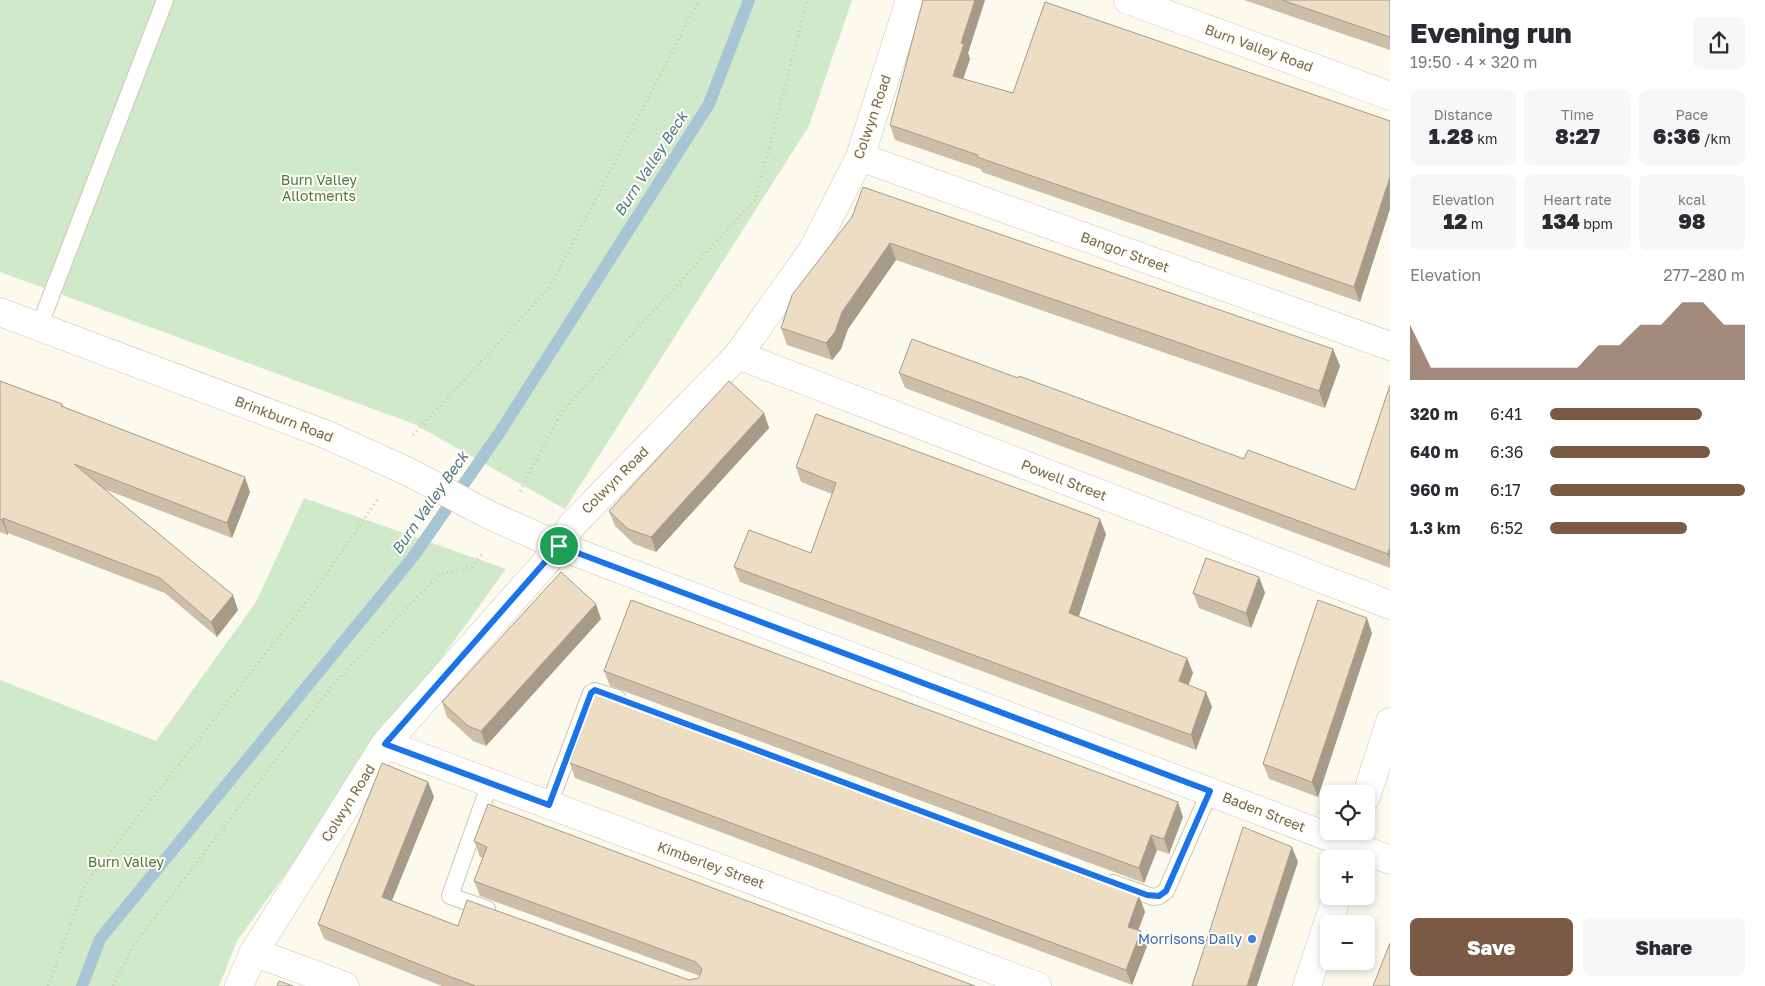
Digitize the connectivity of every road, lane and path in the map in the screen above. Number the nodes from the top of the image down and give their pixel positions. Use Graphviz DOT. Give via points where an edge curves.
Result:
graph roads {
  1 [pos="164,0"];
  2 [pos="910,0"];
  3 [pos="1128,0"];
  4 [pos="1390,96"];
  5 [pos="860,157"];
  6 [pos="0,312"];
  7 [pos="39,327"];
  8 [pos="1390,346"];
  9 [pos="738,355"];
  10 [pos="559,546"];
  11 [pos="1390,605"];
  12 [pos="629,703"];
  13 [pos="1390,722"];
  14 [pos="385,744"];
  15 [pos="490,783"];
  16 [pos="1370,785"];
  17 [pos="1210,791"];
  18 [pos="549,805"];
  19 [pos="1352,845"];
  20 [pos="1390,860"];
  21 [pos="1101,879"];
  22 [pos="1334,905"];
  23 [pos="505,916"];
  24 [pos="254,952"];
  25 [pos="239,986"];
  26 [pos="345,986"];
  27 [pos="1036,986"];
  28 [pos="1306,986"];
  1 -- 7 [label="lane"];
  2 -- 5 [label="street, Colwyn Road"];
  3 -- 4 [label="street, Burn Valley Road"];
  5 -- 8 [label="street, Bangor Street"];
  5 -- 9 [label="street, Colwyn Road" via="812,251"];
  6 -- 7 [label="street, Brinkburn Road"];
  7 -- 10 [label="street, Brinkburn Road" via="325,434"];
  9 -- 10 [label="street, Colwyn Road" via="572,524"];
  9 -- 11 [label="street, Powell Street"];
  10 -- 14 [label="street, Colwyn Road"];
  10 -- 17 [label="street, Baden Street"];
  12 -- 18 [label="lane" via="595,690 591,693"];
  13 -- 16 [label="street"];
  14 -- 15 [label="street, Kimberley Street"];
  14 -- 24 [label="street, Colwyn Road"];
  15 -- 18 [label="street, Kimberley Street"];
  15 -- 23 [label="lane" via="450,896"];
  17 -- 19 [label="street, Baden Street"];
  17 -- 21 [label="lane" via="1166,891 1153,897"];
  18 -- 27 [label="street, Kimberley Street"];
  19 -- 20 [label="street, Baden Street"];
  22 -- 28 [label="street"];
  24 -- 25 [label="street, Colwyn Road"];
  24 -- 26 [label="street"];
}
